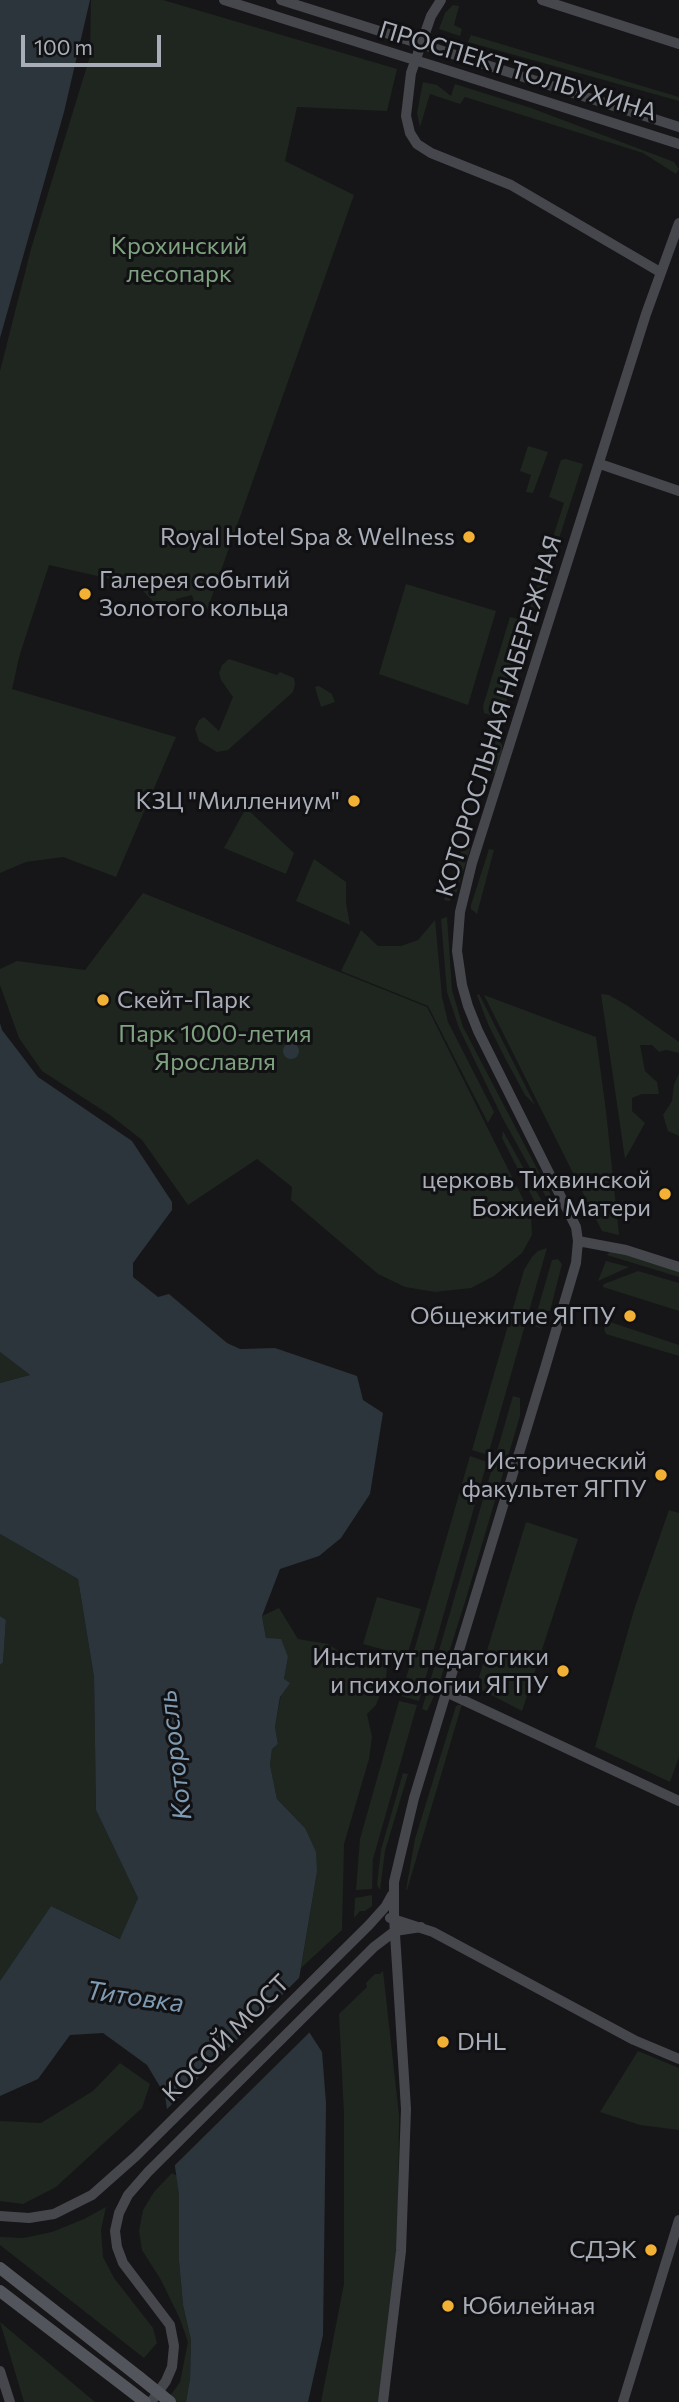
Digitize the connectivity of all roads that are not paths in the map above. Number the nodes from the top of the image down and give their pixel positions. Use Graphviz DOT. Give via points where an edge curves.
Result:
graph roads {
  1 [pos="223,0"];
  2 [pos="281,0"];
  3 [pos="442,0"];
  4 [pos="542,0"];
  5 [pos="679,44"];
  6 [pos="640,114"];
  7 [pos="679,119"];
  8 [pos="679,127"];
  9 [pos="679,145"];
  10 [pos="679,223"];
  11 [pos="660,272"];
  12 [pos="600,464"];
  13 [pos="679,491"];
  14 [pos="578,1241"];
  15 [pos="679,1267"];
  16 [pos="447,1693"];
  17 [pos="679,1801"];
  18 [pos="393,1894"];
  19 [pos="394,1918"];
  20 [pos="373,1921"];
  21 [pos="421,1927"];
  22 [pos="395,1931"];
  23 [pos="679,2059"];
  24 [pos="0,2216"];
  25 [pos="679,2220"];
  26 [pos="0,2268"];
  27 [pos="0,2291"];
  28 [pos="0,2371"];
  29 [pos="10,2402"];
  30 [pos="148,2402"];
  31 [pos="170,2402"];
  32 [pos="383,2402"];
  33 [pos="623,2402"];
  1 -- 9 [label="main road, ПРОСПЕКТ ТОЛБУХИНА, bridge"];
  2 -- 6 [label="main road, ПРОСПЕКТ ТОЛБУХИНА, bridge"];
  3 -- 11 [label="main road" via="430,16 411,73 406,116 417,144 511,185"];
  4 -- 5 [label="main road"];
  6 -- 7 [label="main road"];
  6 -- 8 [label="main road, ПРОСПЕКТ ТОЛБУХИНА"];
  10 -- 11 [label="main road, КОТОРОСЛЬНАЯ НАБЕРЕЖНАЯ"];
  11 -- 12 [label="main road, КОТОРОСЛЬНАЯ НАБЕРЕЖНАЯ"];
  12 -- 13 [label="main road"];
  12 -- 14 [label="main road, КОТОРОСЛЬНАЯ НАБЕРЕЖНАЯ" via="467,881 458,936 462,985 478,1031 576,1227"];
  14 -- 15 [label="main road"];
  14 -- 16 [label="main road, КОТОРОСЛЬНАЯ НАБЕРЕЖНАЯ" via="576,1263"];
  16 -- 17 [label="main road"];
  16 -- 18 [label="main road, КОТОРОСЛЬНАЯ НАБЕРЕЖНАЯ" via="414,1798"];
  18 -- 19 [label="main road, КОТОРОСЛЬНАЯ НАБЕРЕЖНАЯ"];
  18 -- 20 [label="main road, КОСОЙ МОСТ"];
  19 -- 20 [label="main road"];
  19 -- 21 [label="main road"];
  19 -- 22 [label="main road, КОТОРОСЛЬНАЯ НАБЕРЕЖНАЯ"];
  20 -- 24 [label="main road, КОСОЙ МОСТ" via="92,2195 54,2214"];
  21 -- 22 [label="main road"];
  21 -- 23 [label="main road" via="634,2040"];
  22 -- 30 [label="main road, КОСОЙ МОСТ" via="128,2195 115,2231 117,2247 123,2263 170,2325 174,2346 166,2381"];
  22 -- 32 [label="main road, КОТОРОСЛЬНАЯ НАБЕРЕЖНАЯ" via="406,2109 401,2251"];
  25 -- 33 [label="main road"];
  26 -- 31 [label="main road, bridge"];
  27 -- 30 [label="main road"];
  28 -- 29 [label="main road"];
}
